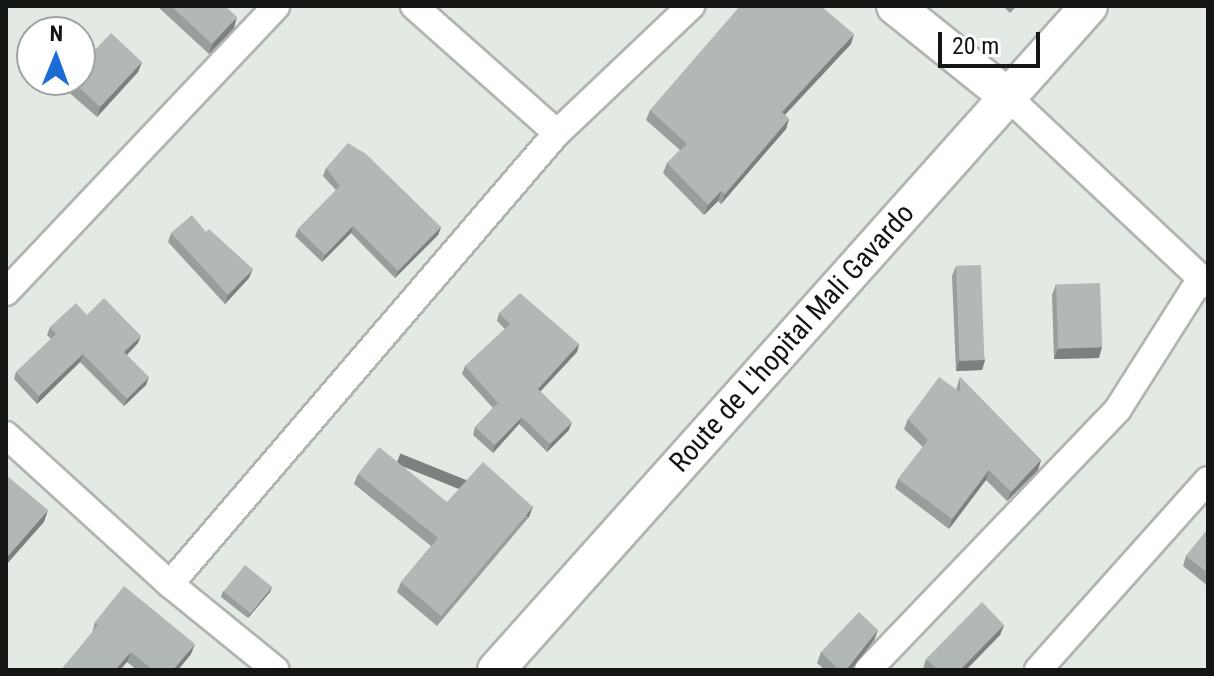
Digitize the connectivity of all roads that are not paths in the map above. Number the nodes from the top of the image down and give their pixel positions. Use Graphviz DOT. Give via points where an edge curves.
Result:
graph roads {
  1 [pos="276,6"];
  2 [pos="414,6"];
  3 [pos="691,6"];
  4 [pos="895,6"];
  5 [pos="1089,6"];
  6 [pos="1008,97"];
  7 [pos="557,133"];
  8 [pos="1205,281"];
  9 [pos="6,292"];
  10 [pos="6,435"];
  11 [pos="1208,480"];
  12 [pos="170,584"];
  13 [pos="276,670"];
  14 [pos="496,670"];
  15 [pos="868,670"];
  16 [pos="1038,670"];
  1 -- 9 [label="street"];
  2 -- 7 [label="street"];
  3 -- 7 [label="street"];
  4 -- 6 [label="main road"];
  5 -- 6 [label="main road, Route de L'hopital Mali Gavardo"];
  6 -- 8 [label="street"];
  6 -- 14 [label="main road, Route de L'hopital Mali Gavardo"];
  7 -- 12 [label="street"];
  8 -- 15 [label="street" via="1118,409"];
  10 -- 12 [label="street"];
  11 -- 16 [label="street"];
  12 -- 13 [label="street"];
}
